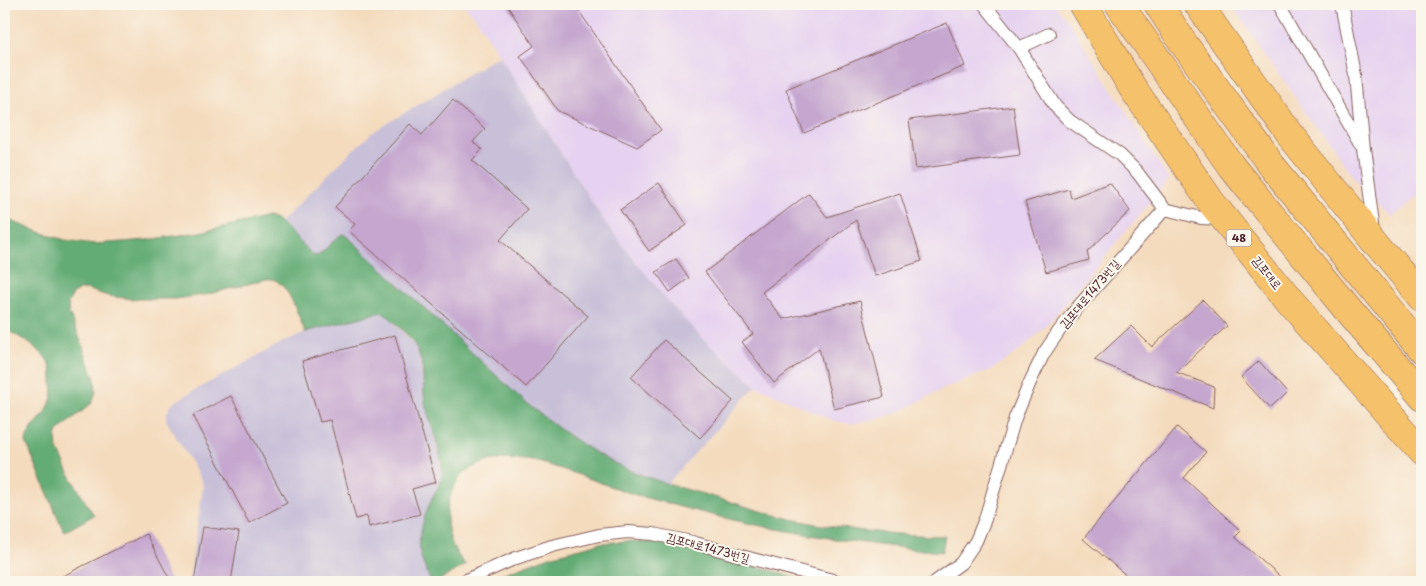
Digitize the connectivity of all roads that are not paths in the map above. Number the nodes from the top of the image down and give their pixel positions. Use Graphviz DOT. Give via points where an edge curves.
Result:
graph roads {
  1 [pos="984,4"];
  2 [pos="1083,4"];
  3 [pos="1119,4"];
  4 [pos="1158,4"];
  5 [pos="1198,4"];
  6 [pos="1280,4"];
  7 [pos="1342,4"];
  8 [pos="1049,34"];
  9 [pos="1019,48"];
  10 [pos="1363,149"];
  11 [pos="1165,209"];
  12 [pos="1225,220"];
  13 [pos="1376,241"];
  14 [pos="1422,297"];
  15 [pos="1422,350"];
  16 [pos="1422,397"];
  17 [pos="1422,452"];
  18 [pos="462,582"];
  19 [pos="840,582"];
  20 [pos="936,582"];
  1 -- 9 [label="lane"];
  2 -- 12 [label="main road, 김포대로 / 48" via="1132,87"];
  3 -- 16 [label="main road" via="1231,166"];
  4 -- 15 [label="main road" via="1272,166"];
  5 -- 13 [label="main road" via="1290,135"];
  6 -- 10 [label="lane"];
  7 -- 10 [label="lane" via="1356,75"];
  8 -- 9 [label="lane"];
  9 -- 11 [label="lane" via="1055,106 1070,121 1120,156 1137,172"];
  10 -- 13 [label="lane"];
  11 -- 12 [label="lane"];
  11 -- 20 [label="lane, 김포대로1473번길" via="1077,308 1044,353 1015,418 976,541 961,563"];
  12 -- 17 [label="main road, 김포대로 / 48" via="1289,300"];
  13 -- 14 [label="main road"];
  18 -- 19 [label="lane, 김포대로1473번길" via="552,546 628,532 692,542"];
}
